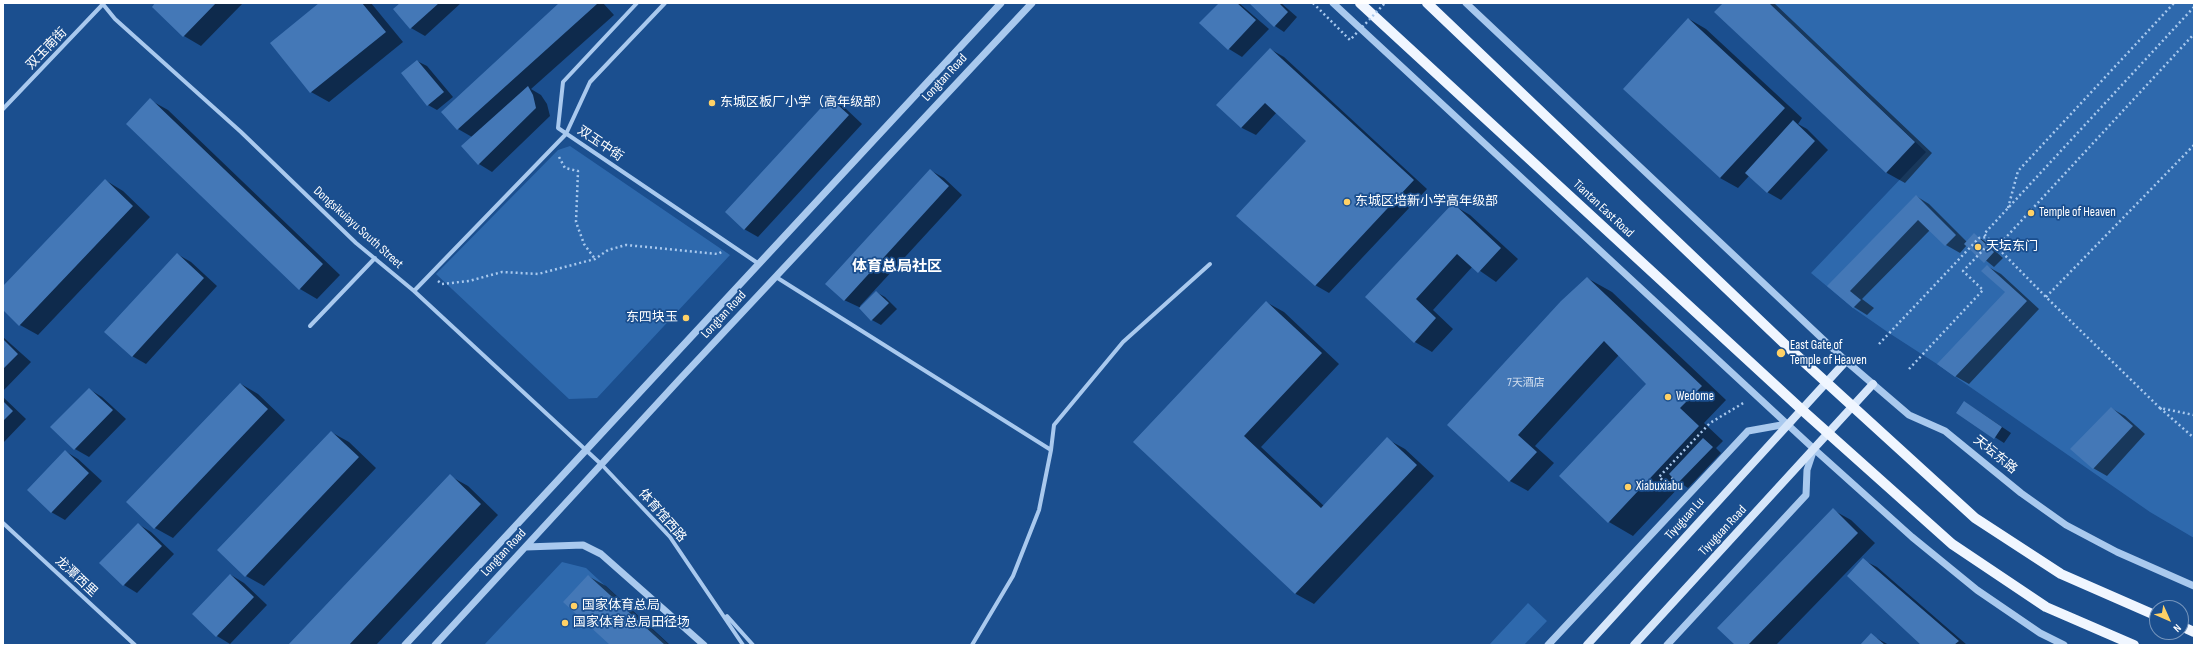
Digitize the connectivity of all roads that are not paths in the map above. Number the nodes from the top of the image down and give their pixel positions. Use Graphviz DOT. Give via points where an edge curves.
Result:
graph roads {
  1 [pos="637,3"];
  2 [pos="665,3"];
  3 [pos="1002,3"];
  4 [pos="1032,3"];
  5 [pos="1333,3"];
  6 [pos="1360,3"];
  7 [pos="1427,3"];
  8 [pos="1466,3"];
  9 [pos="103,4"];
  10 [pos="3,109"];
  11 [pos="566,134"];
  12 [pos="375,258"];
  13 [pos="759,264"];
  14 [pos="1210,264"];
  15 [pos="776,277"];
  16 [pos="414,291"];
  17 [pos="310,326"];
  18 [pos="1846,361"];
  19 [pos="1826,383"];
  20 [pos="1873,384"];
  21 [pos="1853,408"];
  22 [pos="1801,409"];
  23 [pos="1787,424"];
  24 [pos="1829,434"];
  25 [pos="586,450"];
  26 [pos="1051,450"];
  27 [pos="1814,450"];
  28 [pos="602,465"];
  29 [pos="3,524"];
  30 [pos="526,546"];
  31 [pos="2194,586"];
  32 [pos="716,604"];
  33 [pos="2149,612"];
  34 [pos="135,645"];
  35 [pos="405,645"];
  36 [pos="435,645"];
  37 [pos="704,645"];
  38 [pos="744,645"];
  39 [pos="753,645"];
  40 [pos="972,645"];
  41 [pos="1548,645"];
  42 [pos="1587,645"];
  43 [pos="1634,645"];
  44 [pos="1667,645"];
  45 [pos="2064,645"];
  46 [pos="2134,645"];
  1 -- 11 [label="street, 双玉中街" via="563,82 558,128"];
  2 -- 11 [label="street" via="590,82"];
  3 -- 13 [label="street, Longtan Road"];
  4 -- 15 [label="street, Longtan Road"];
  5 -- 23 [label="street"];
  6 -- 22 [label="main road, Tiantan East Road"];
  7 -- 19 [label="main road"];
  8 -- 18 [label="street, 天坛东路"];
  9 -- 10 [label="street, 双玉南街"];
  9 -- 12 [label="street, Dongsikuiayu South Street" via="115,19 241,132"];
  11 -- 13 [label="street, 双玉中街"];
  11 -- 16 [label="street"];
  12 -- 16 [label="street, Dongsikuiayu South Street"];
  12 -- 17 [label="street"];
  13 -- 25 [label="street, Longtan Road"];
  14 -- 26 [label="street" via="1123,342 1054,425"];
  15 -- 26 [label="street"];
  15 -- 28 [label="street, Longtan Road"];
  16 -- 25 [label="street, Dongsikuiayu South Street"];
  18 -- 19 [label="main road"];
  18 -- 20 [label="street, 天坛东路"];
  19 -- 21 [label="main road"];
  19 -- 22 [label="main road"];
  20 -- 21 [label="main road, Tiyuguan Road"];
  20 -- 31 [label="street, 天坛东路" via="1909,416 1945,431 2021,493 2066,525 2117,552"];
  21 -- 24 [label="main road, Tiyuguan Road"];
  21 -- 33 [label="main road" via="1975,518 2061,574"];
  22 -- 23 [label="main road, Tiyuguan Lu"];
  22 -- 24 [label="main road, Tiantan East Road"];
  23 -- 27 [label="street"];
  23 -- 41 [label="street" via="1748,431"];
  23 -- 42 [label="main road, Tiyuguan Lu"];
  24 -- 27 [label="main road, Tiyuguan Road"];
  24 -- 46 [label="main road" via="1952,544 2046,606"];
  25 -- 28 [label="street, Dongsikuiayu South Street"];
  25 -- 35 [label="street, Longtan Road"];
  26 -- 40 [label="street" via="1039,510 1013,576"];
  27 -- 43 [label="main road, Tiyuguan Road"];
  27 -- 44 [label="street" via="1807,470 1806,495"];
  27 -- 45 [label="street" via="1912,537 1977,590 2040,633"];
  28 -- 30 [label="street, Longtan Road"];
  28 -- 32 [label="street, 体育馆西路" via="670,537"];
  29 -- 34 [label="street, 龙潭西里"];
  30 -- 36 [label="street, Longtan Road"];
  30 -- 37 [label="street" via="583,545 601,554"];
  32 -- 38 [label="street"];
  32 -- 39 [label="street"];
}
